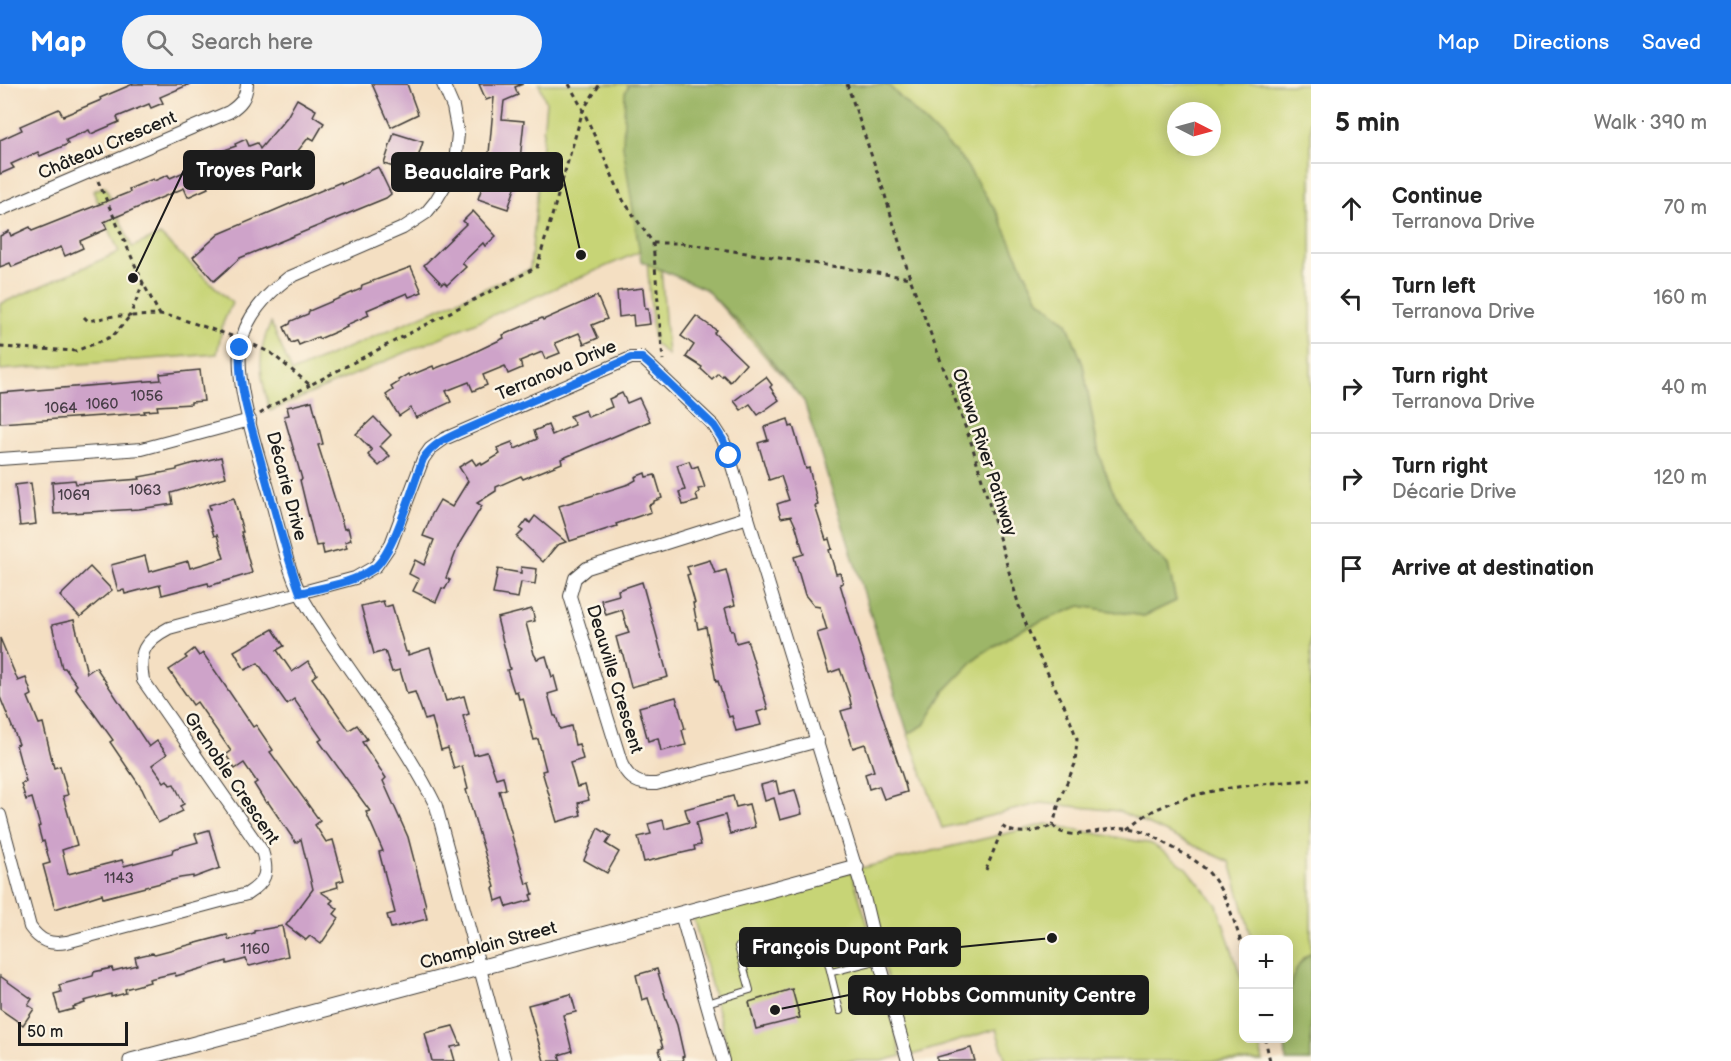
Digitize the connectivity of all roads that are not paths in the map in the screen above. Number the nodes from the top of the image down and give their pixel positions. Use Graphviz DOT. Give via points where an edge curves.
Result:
graph roads {
  1 [pos="247,84"];
  2 [pos="443,84"];
  3 [pos="0,210"];
  4 [pos="250,420"];
  5 [pos="0,459"];
  6 [pos="748,517"];
  7 [pos="300,593"];
  8 [pos="818,741"];
  9 [pos="0,815"];
  10 [pos="856,867"];
  11 [pos="681,914"];
  12 [pos="821,933"];
  13 [pos="738,947"];
  14 [pos="879,960"];
  15 [pos="480,967"];
  16 [pos="832,972"];
  17 [pos="707,1003"];
  18 [pos="840,1011"];
  19 [pos="131,1061"];
  20 [pos="505,1061"];
  21 [pos="723,1061"];
  22 [pos="908,1061"];
  1 -- 3 [label="street, Château Crescent" via="240,105 229,112"];
  2 -- 4 [label="street, Décarie Drive" via="458,134 450,177 426,213 403,228 288,278 259,304 242,339 240,369"];
  4 -- 5 [label="street" via="142,448"];
  4 -- 7 [label="street, Décarie Drive"];
  6 -- 7 [label="street, Terranova Drive" via="723,440 714,426 642,358 631,358 430,448 391,544 376,566 355,578"];
  6 -- 8 [label="street, Terranova Drive"];
  6 -- 8 [label="street, Deauville Crescent" via="587,568 575,578 570,596 622,765 634,781 656,784"];
  7 -- 9 [label="street, Grenoble Crescent" via="169,628 144,647 140,664 143,680 262,851 265,874 259,887 247,894 67,942 45,942 30,927"];
  7 -- 15 [label="street, Décarie Drive" via="405,748 436,806"];
  8 -- 10 [label="street, Terranova Drive"];
  10 -- 11 [label="street, Champlain Street"];
  10 -- 14 [label="street, Terranova Drive"];
  11 -- 15 [label="street, Champlain Street"];
  11 -- 17 [label="street"];
  12 -- 16 [label="lane"];
  13 -- 17 [label="lane" via="750,990"];
  14 -- 16 [label="lane"];
  14 -- 22 [label="street, Terranova Drive"];
  15 -- 19 [label="street, Champlain Street"];
  15 -- 20 [label="street, Décarie Drive"];
  16 -- 18 [label="lane"];
  17 -- 21 [label="street"];
}
